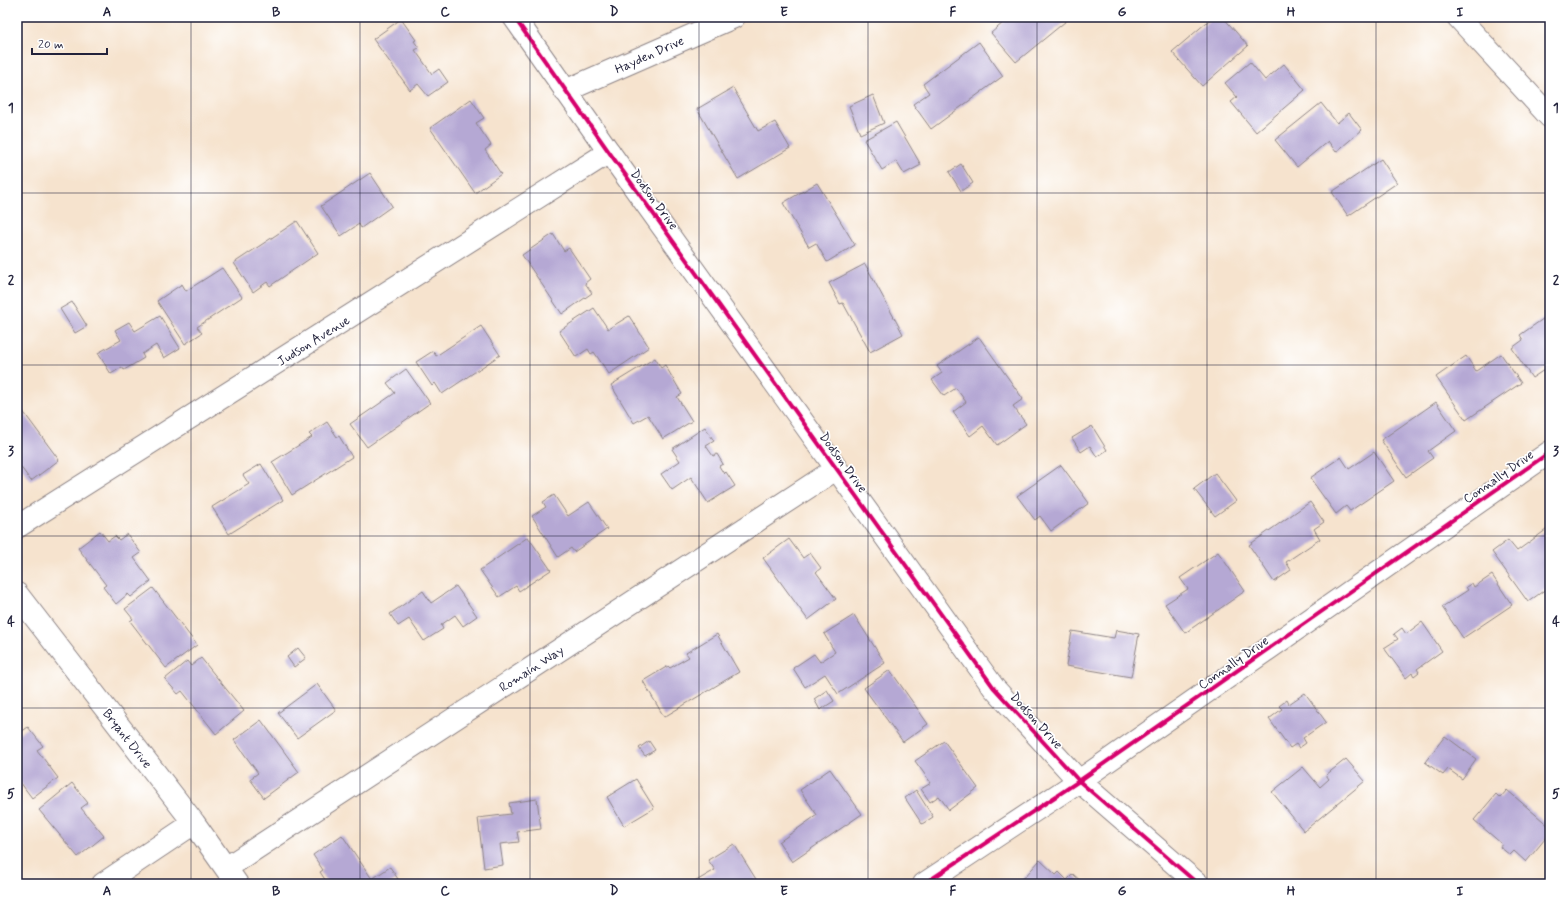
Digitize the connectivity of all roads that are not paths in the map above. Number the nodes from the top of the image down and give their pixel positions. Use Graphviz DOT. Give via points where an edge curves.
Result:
graph roads {
  1 [pos="514,17"];
  2 [pos="734,17"];
  3 [pos="1458,17"];
  4 [pos="565,91"];
  5 [pos="1550,117"];
  6 [pos="609,152"];
  7 [pos="1550,452"];
  8 [pos="836,469"];
  9 [pos="17,527"];
  10 [pos="17,594"];
  11 [pos="1079,781"];
  12 [pos="194,823"];
  13 [pos="232,876"];
  14 [pos="103,884"];
  15 [pos="924,884"];
  16 [pos="1198,884"];
  1 -- 4 [label="street, Dodson Drive"];
  2 -- 4 [label="street, Hayden Drive"];
  3 -- 5 [label="street"];
  4 -- 6 [label="street, Dodson Drive"];
  6 -- 8 [label="street, Dodson Drive"];
  6 -- 9 [label="street, Judson Avenue"];
  7 -- 11 [label="street, Connally Drive"];
  8 -- 11 [label="street, Dodson Drive" via="994,688"];
  8 -- 13 [label="street, Romain Way"];
  10 -- 12 [label="street, Bryant Drive"];
  11 -- 15 [label="street, Connally Drive"];
  11 -- 16 [label="street, Dodson Drive"];
  12 -- 13 [label="street, Bryant Drive"];
  12 -- 14 [label="street"];
}
